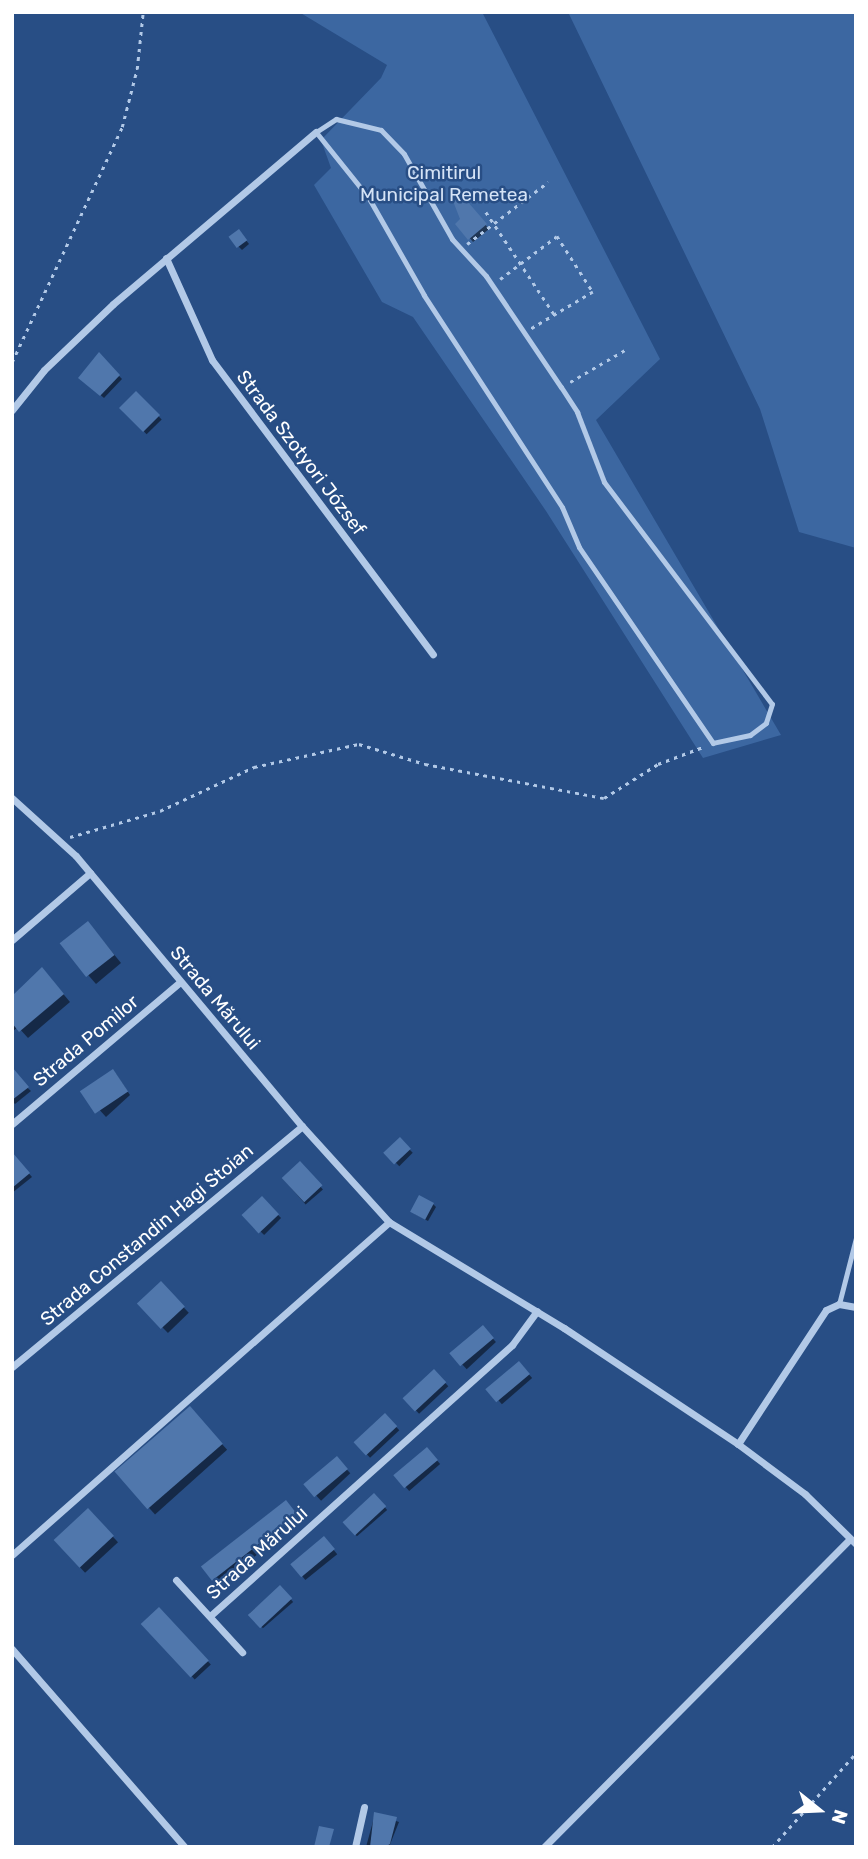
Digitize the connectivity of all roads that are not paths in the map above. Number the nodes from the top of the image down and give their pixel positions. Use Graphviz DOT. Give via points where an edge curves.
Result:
graph roads {
  1 [pos="316,132"];
  2 [pos="166,258"];
  3 [pos="12,410"];
  4 [pos="433,654"];
  5 [pos="12,798"];
  6 [pos="90,873"];
  7 [pos="12,940"];
  8 [pos="180,982"];
  9 [pos="12,1124"];
  10 [pos="302,1126"];
  11 [pos="856,1132"];
  12 [pos="856,1137"];
  13 [pos="389,1222"];
  14 [pos="856,1238"];
  15 [pos="839,1304"];
  16 [pos="856,1307"];
  17 [pos="537,1311"];
  18 [pos="12,1367"];
  19 [pos="738,1444"];
  20 [pos="853,1542"];
  21 [pos="12,1555"];
  22 [pos="176,1580"];
  23 [pos="210,1616"];
  24 [pos="12,1649"];
  25 [pos="242,1652"];
  26 [pos="365,1807"];
  27 [pos="185,1847"];
  28 [pos="355,1847"];
  29 [pos="544,1847"];
  1 -- 1 [label="lane" via="336,120 381,130 404,154 425,196 577,412 611,492 772,704 766,723 750,735 713,743 579,547 562,507 424,295 369,197"];
  1 -- 2 [label="street"];
  2 -- 3 [label="street" via="44,370"];
  2 -- 4 [label="street, Strada Szotyori József" via="212,360"];
  5 -- 6 [label="street, Strada Mărului"];
  6 -- 7 [label="street"];
  6 -- 8 [label="street, Strada Mărului"];
  8 -- 9 [label="street, Strada Pomilor"];
  8 -- 10 [label="street, Strada Mărului"];
  10 -- 13 [label="street, Strada Mărului"];
  10 -- 18 [label="street, Strada Constandin Hagi Stoian"];
  11 -- 12 [label="lane"];
  13 -- 17 [label="street, Strada Mărului"];
  13 -- 21 [label="street"];
  14 -- 15 [label="lane"];
  15 -- 16 [label="street"];
  15 -- 19 [label="street" via="826,1310 811,1328"];
  17 -- 19 [label="street, Strada Mărului"];
  17 -- 23 [label="street, Strada Mărului" via="512,1345"];
  19 -- 20 [label="street, Strada Mărului" via="805,1494"];
  20 -- 29 [label="street, Strada Mărului"];
  22 -- 23 [label="street, Strada Mărului"];
  23 -- 25 [label="street, Strada Mărului"];
  24 -- 27 [label="street"];
  26 -- 28 [label="street"];
}
